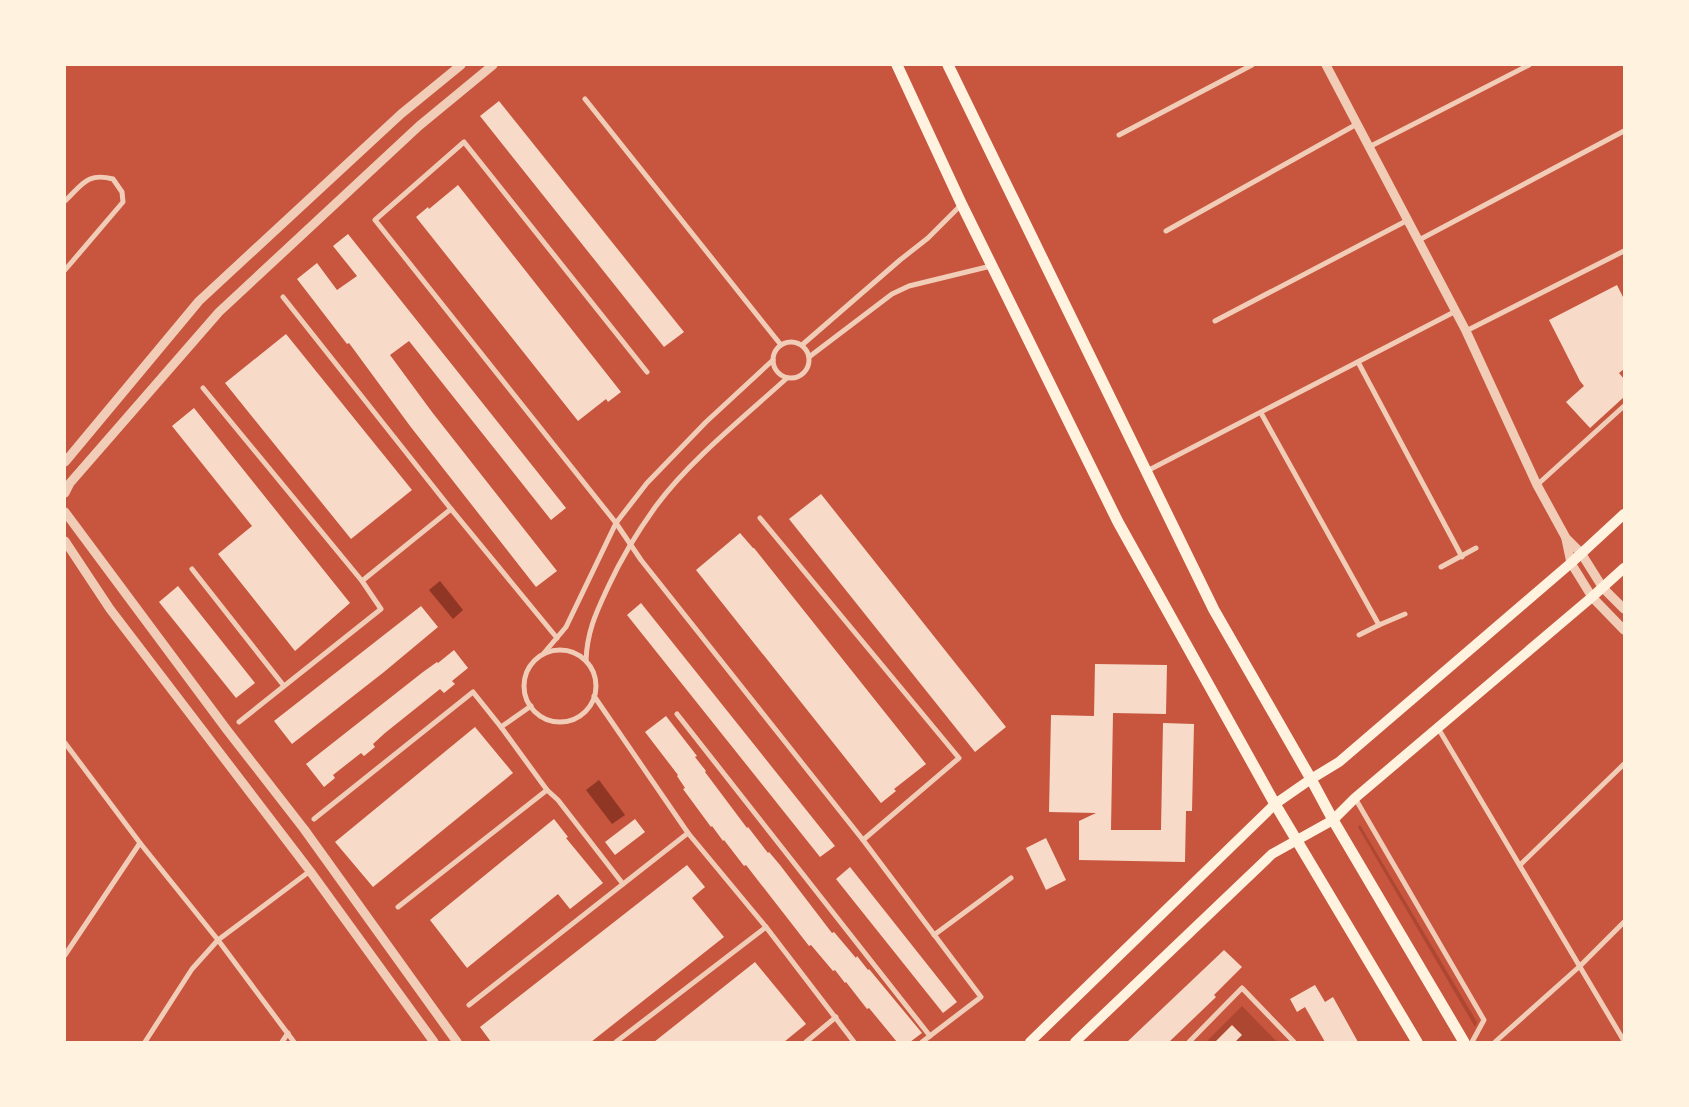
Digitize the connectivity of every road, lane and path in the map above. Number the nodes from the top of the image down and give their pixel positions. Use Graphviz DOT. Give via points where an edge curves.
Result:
graph roads {
  1 [pos="461,65"];
  2 [pos="493,65"];
  3 [pos="897,65"];
  4 [pos="948,65"];
  5 [pos="1252,65"];
  6 [pos="1326,65"];
  7 [pos="1529,65"];
  8 [pos="585,99"];
  9 [pos="1357,124"];
  10 [pos="1624,131"];
  11 [pos="1119,135"];
  12 [pos="1369,147"];
  13 [pos="65,202"];
  14 [pos="962,205"];
  15 [pos="1408,219"];
  16 [pos="1166,231"];
  17 [pos="1419,240"];
  18 [pos="1624,251"];
  19 [pos="992,266"];
  20 [pos="65,270"];
  21 [pos="284,297"];
  22 [pos="1456,311"];
  23 [pos="1215,321"];
  24 [pos="1466,331"];
  25 [pos="781,344"];
  26 [pos="802,345"];
  27 [pos="809,357"];
  28 [pos="773,360"];
  29 [pos="1358,362"];
  30 [pos="647,372"];
  31 [pos="787,378"];
  32 [pos="203,388"];
  33 [pos="1624,406"];
  34 [pos="1262,413"];
  35 [pos="65,462"];
  36 [pos="1146,472"];
  37 [pos="1537,485"];
  38 [pos="65,492"];
  39 [pos="451,509"];
  40 [pos="65,512"];
  41 [pos="1624,514"];
  42 [pos="760,518"];
  43 [pos="616,523"];
  44 [pos="1566,538"];
  45 [pos="65,541"];
  46 [pos="630,544"];
  47 [pos="1476,548"];
  48 [pos="1581,553"];
  49 [pos="1462,557"];
  50 [pos="1571,563"];
  51 [pos="1440,567"];
  52 [pos="1624,568"];
  53 [pos="192,569"];
  54 [pos="362,581"];
  55 [pos="1603,588"];
  56 [pos="1592,597"];
  57 [pos="1624,608"];
  58 [pos="1405,614"];
  59 [pos="1379,625"];
  60 [pos="1624,630"];
  61 [pos="1360,636"];
  62 [pos="557,638"];
  63 [pos="544,653"];
  64 [pos="586,660"];
  65 [pos="284,686"];
  66 [pos="594,696"];
  67 [pos="530,706"];
  68 [pos="677,714"];
  69 [pos="239,722"];
  70 [pos="501,726"];
  71 [pos="1438,728"];
  72 [pos="66,747"];
  73 [pos="1624,764"];
  74 [pos="1312,779"];
  75 [pos="547,790"];
  76 [pos="1355,798"];
  77 [pos="1275,804"];
  78 [pos="314,820"];
  79 [pos="1333,820"];
  80 [pos="688,833"];
  81 [pos="863,840"];
  82 [pos="1297,840"];
  83 [pos="140,843"];
  84 [pos="1520,865"];
  85 [pos="310,871"];
  86 [pos="1011,878"];
  87 [pos="623,884"];
  88 [pos="398,907"];
  89 [pos="1624,922"];
  90 [pos="766,927"];
  91 [pos="934,935"];
  92 [pos="218,940"];
  93 [pos="65,955"];
  94 [pos="1580,966"];
  95 [pos="469,1005"];
  96 [pos="836,1017"];
  97 [pos="288,1033"];
  98 [pos="930,1036"];
  99 [pos="1624,1041"];
  100 [pos="145,1042"];
  101 [pos="282,1042"];
  102 [pos="294,1042"];
  103 [pos="434,1042"];
  104 [pos="457,1042"];
  105 [pos="616,1042"];
  106 [pos="806,1042"];
  107 [pos="854,1042"];
  108 [pos="922,1042"];
  109 [pos="1030,1042"];
  110 [pos="1075,1042"];
  111 [pos="1189,1042"];
  112 [pos="1294,1042"];
  113 [pos="1417,1042"];
  114 [pos="1464,1042"];
  115 [pos="1472,1042"];
  116 [pos="1494,1042"];
  1 -- 35 [label="street" via="402,114 199,301"];
  2 -- 38 [label="street" via="419,126 219,312"];
  3 -- 14 [label="main road"];
  4 -- 36 [label="main road"];
  5 -- 11 [label="street"];
  6 -- 9 [label="street"];
  7 -- 12 [label="street"];
  8 -- 25 [label="street"];
  9 -- 12 [label="street"];
  9 -- 16 [label="street"];
  10 -- 17 [label="street"];
  12 -- 15 [label="street"];
  13 -- 20 [label="street" via="90,178 102,176 113,179 122,192 123,202"];
  14 -- 19 [label="main road"];
  14 -- 26 [label="street"];
  15 -- 17 [label="street"];
  15 -- 23 [label="street"];
  17 -- 22 [label="street"];
  18 -- 24 [label="street"];
  19 -- 27 [label="street" via="909,286 892,294"];
  19 -- 77 [label="main road" via="1118,522"];
  21 -- 39 [label="street"];
  22 -- 24 [label="street"];
  22 -- 29 [label="street"];
  24 -- 37 [label="street"];
  25 -- 26 [label="street" via="792,342"];
  25 -- 28 [label="street"];
  26 -- 27 [label="street"];
  27 -- 31 [label="street" via="805,373 800,377"];
  28 -- 31 [label="street" via="777,372"];
  28 -- 43 [label="street" via="706,422 647,484"];
  29 -- 34 [label="street"];
  29 -- 49 [label="street"];
  30 -- 43 [label="street" via="464,142 376,220"];
  31 -- 46 [label="street" via="685,472"];
  32 -- 54 [label="street"];
  33 -- 37 [label="street"];
  34 -- 36 [label="street"];
  34 -- 59 [label="street"];
  36 -- 74 [label="main road" via="1214,610"];
  37 -- 44 [label="street"];
  39 -- 54 [label="street"];
  39 -- 62 [label="street"];
  40 -- 104 [label="street" via="304,829"];
  41 -- 48 [label="main road"];
  42 -- 81 [label="street" via="959,758"];
  43 -- 46 [label="street"];
  43 -- 62 [label="street" via="566,627"];
  44 -- 48 [label="street"];
  44 -- 50 [label="street"];
  45 -- 85 [label="street" via="110,609"];
  46 -- 64 [label="street" via="596,613 587,642"];
  46 -- 81 [label="street"];
  47 -- 49 [label="street"];
  48 -- 50 [label="main road"];
  48 -- 55 [label="street"];
  49 -- 51 [label="street"];
  50 -- 56 [label="street"];
  50 -- 74 [label="main road" via="1339,762"];
  52 -- 55 [label="main road"];
  53 -- 65 [label="street"];
  54 -- 65 [label="street" via="381,609"];
  55 -- 56 [label="main road"];
  55 -- 57 [label="street"];
  56 -- 60 [label="street"];
  56 -- 71 [label="main road"];
  58 -- 59 [label="street"];
  59 -- 61 [label="street"];
  62 -- 63 [label="street"];
  63 -- 64 [label="street" via="566,650"];
  63 -- 67 [label="street" via="528,668 524,679"];
  64 -- 66 [label="street" via="596,683"];
  65 -- 69 [label="street"];
  66 -- 67 [label="street" via="580,716 569,721 556,722 544,718"];
  66 -- 80 [label="street"];
  67 -- 70 [label="street"];
  68 -- 98 [label="street"];
  70 -- 75 [label="street"];
  70 -- 78 [label="street" via="473,692"];
  71 -- 76 [label="main road"];
  71 -- 84 [label="street"];
  72 -- 83 [label="street"];
  73 -- 84 [label="street"];
  74 -- 77 [label="main road"];
  74 -- 79 [label="main road"];
  75 -- 87 [label="street"];
  75 -- 88 [label="street"];
  76 -- 79 [label="main road"];
  76 -- 115 [label="street" via="1484,1020"];
  77 -- 82 [label="main road"];
  77 -- 109 [label="main road"];
  79 -- 82 [label="main road"];
  79 -- 114 [label="main road"];
  80 -- 87 [label="street"];
  80 -- 90 [label="street"];
  81 -- 91 [label="street"];
  82 -- 110 [label="main road" via="1272,854"];
  82 -- 113 [label="main road"];
  83 -- 92 [label="street"];
  83 -- 93 [label="street"];
  84 -- 94 [label="street"];
  85 -- 92 [label="street"];
  85 -- 103 [label="street"];
  86 -- 91 [label="street"];
  87 -- 95 [label="street"];
  89 -- 94 [label="street"];
  90 -- 96 [label="street"];
  90 -- 105 [label="street"];
  91 -- 98 [label="street" via="981,997"];
  92 -- 97 [label="street"];
  92 -- 100 [label="street" via="192,969"];
  94 -- 99 [label="street"];
  94 -- 116 [label="street"];
  96 -- 106 [label="street"];
  96 -- 107 [label="street"];
  97 -- 101 [label="street"];
  97 -- 102 [label="street"];
  98 -- 108 [label="street"];
  111 -- 112 [label="street" via="1242,988"];
}
